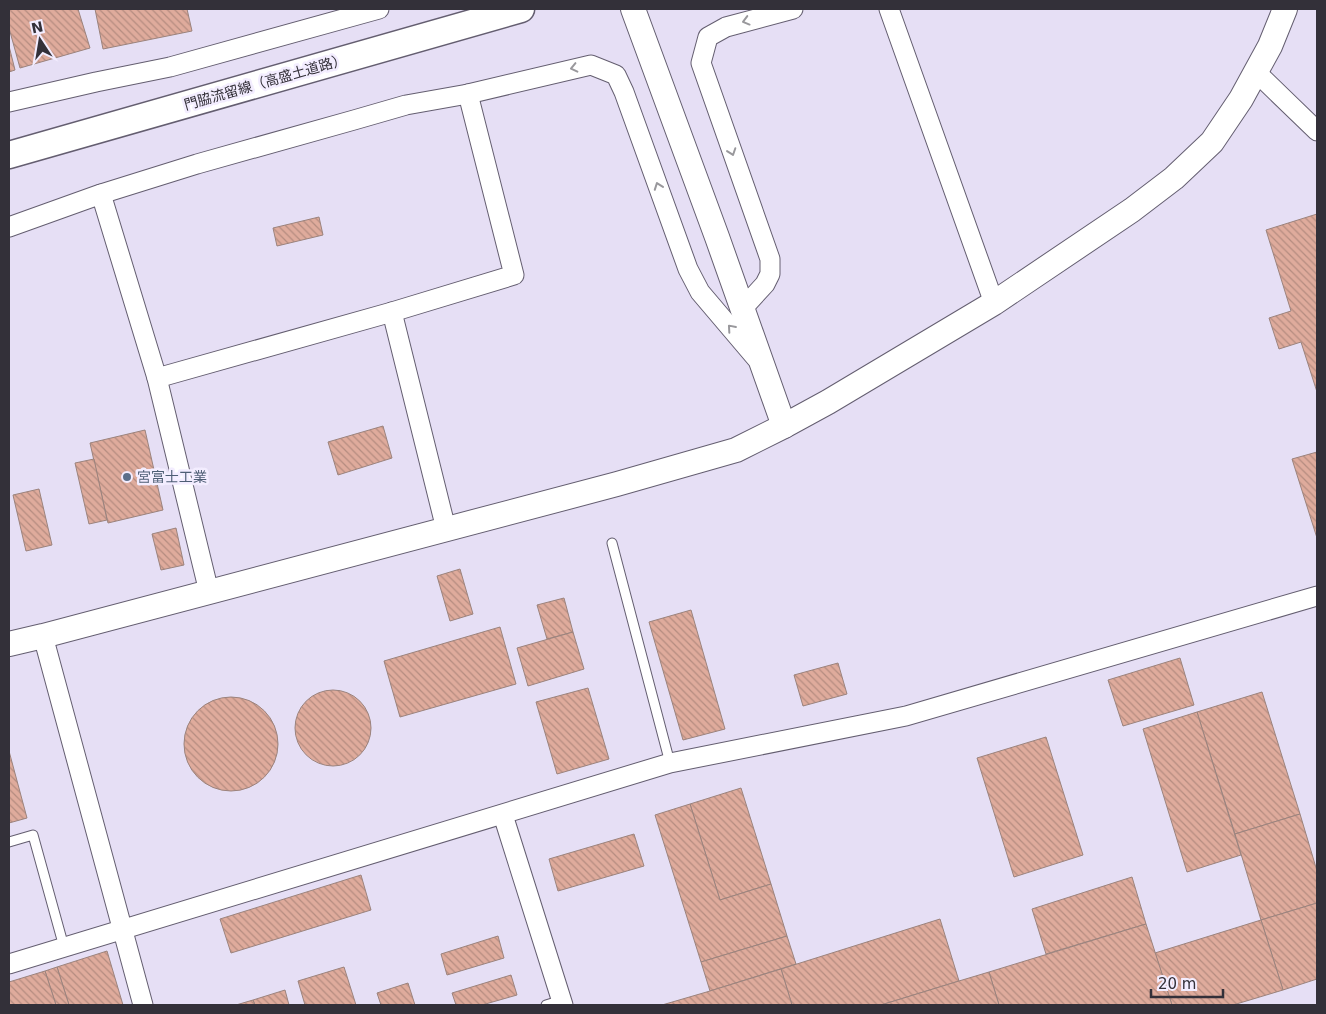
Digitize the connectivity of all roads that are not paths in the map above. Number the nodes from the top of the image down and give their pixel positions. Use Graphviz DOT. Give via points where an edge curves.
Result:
graph roads {
  1 [pos="379,9"];
  2 [pos="521,9"];
  3 [pos="633,9"];
  4 [pos="793,9"];
  5 [pos="889,9"];
  6 [pos="1285,9"];
  7 [pos="1256,72"];
  8 [pos="468,94"];
  9 [pos="9,102"];
  10 [pos="1317,131"];
  11 [pos="9,155"];
  12 [pos="101,194"];
  13 [pos="9,226"];
  14 [pos="994,303"];
  15 [pos="742,308"];
  16 [pos="392,312"];
  17 [pos="763,365"];
  18 [pos="157,378"];
  19 [pos="784,426"];
  20 [pos="446,529"];
  21 [pos="612,543"];
  22 [pos="209,592"];
  23 [pos="1317,596"];
  24 [pos="43,636"];
  25 [pos="9,644"];
  26 [pos="670,763"];
  27 [pos="503,815"];
  28 [pos="9,842"];
  29 [pos="123,929"];
  30 [pos="64,947"];
  31 [pos="9,964"];
  32 [pos="557,1004"];
  33 [pos="143,1005"];
  1 -- 9 [label="street" via="170,67"];
  2 -- 11 [label="main road, 門脇流留線（高盛土道路）"];
  3 -- 15 [label="street"];
  4 -- 15 [label="street, one-way" via="726,27 708,37 701,62 770,258 770,274 765,284"];
  5 -- 14 [label="street"];
  6 -- 7 [label="street"];
  7 -- 10 [label="street"];
  7 -- 14 [label="street" via="1212,142 1174,178"];
  8 -- 12 [label="street" via="406,105"];
  8 -- 16 [label="street" via="514,275"];
  17 -- 8 [label="street, one-way" via="700,292 688,269 616,75 591,64"];
  12 -- 13 [label="street"];
  12 -- 18 [label="street"];
  14 -- 19 [label="street"];
  15 -- 17 [label="street"];
  16 -- 18 [label="street"];
  16 -- 20 [label="street"];
  17 -- 19 [label="street"];
  18 -- 22 [label="street"];
  19 -- 20 [label="street" via="736,450"];
  20 -- 22 [label="street"];
  21 -- 26 [label="lane"];
  22 -- 24 [label="street"];
  23 -- 26 [label="street" via="906,716"];
  24 -- 25 [label="street"];
  24 -- 29 [label="street"];
  26 -- 27 [label="street"];
  27 -- 29 [label="street"];
  27 -- 32 [label="street"];
  28 -- 30 [label="lane" via="33,835"];
  29 -- 30 [label="street"];
  29 -- 33 [label="street"];
  30 -- 31 [label="street"];
}
